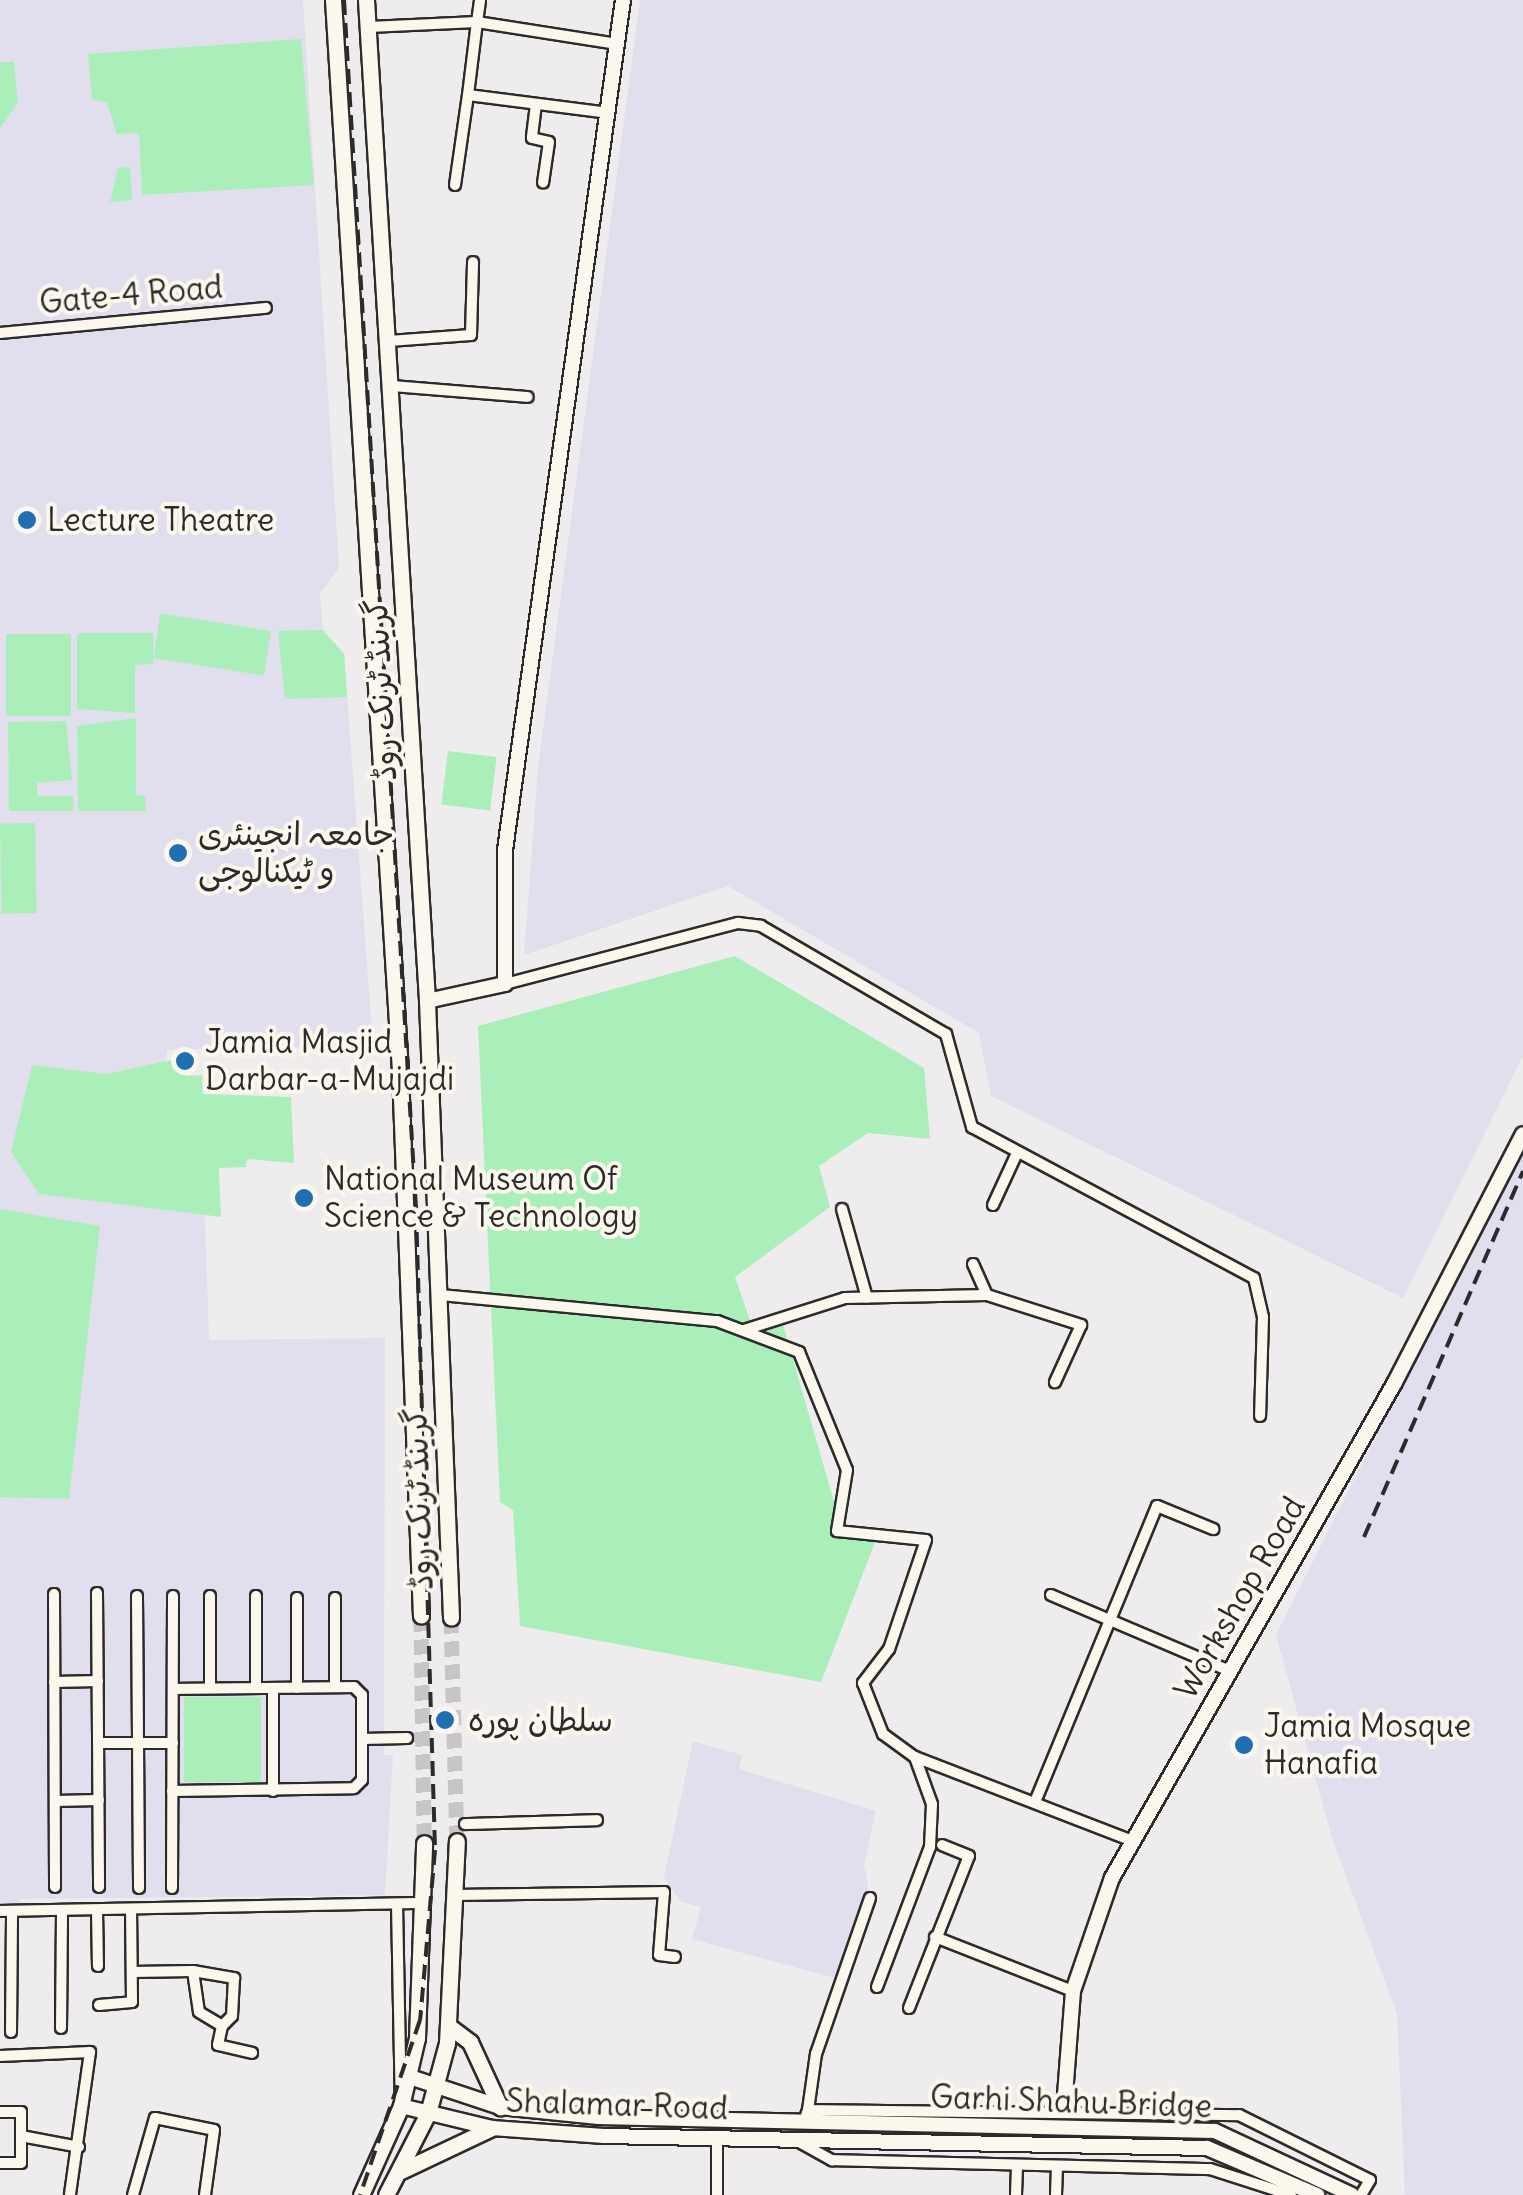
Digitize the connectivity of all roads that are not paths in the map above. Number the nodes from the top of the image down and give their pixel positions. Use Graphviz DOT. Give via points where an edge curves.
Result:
graph roads {
  1 [pos="332,0"];
  2 [pos="366,0"];
  3 [pos="480,0"];
  4 [pos="623,0"];
  5 [pos="478,22"];
  6 [pos="369,27"];
  7 [pos="617,44"];
  8 [pos="468,96"];
  9 [pos="536,104"];
  10 [pos="609,112"];
  11 [pos="543,183"];
  12 [pos="455,185"];
  13 [pos="474,262"];
  14 [pos="352,276"];
  15 [pos="386,277"];
  16 [pos="266,308"];
  17 [pos="0,333"];
  18 [pos="389,341"];
  19 [pos="391,386"];
  20 [pos="528,396"];
  21 [pos="505,984"];
  22 [pos="427,1001"];
  23 [pos="1523,1134"];
  24 [pos="1018,1153"];
  25 [pos="993,1206"];
  26 [pos="842,1209"];
  27 [pos="973,1264"];
  28 [pos="440,1295"];
  29 [pos="988,1295"];
  30 [pos="867,1298"];
  31 [pos="743,1331"];
  32 [pos="1055,1382"];
  33 [pos="1260,1416"];
  34 [pos="1213,1529"];
  35 [pos="97,1592"];
  36 [pos="54,1594"];
  37 [pos="1051,1595"];
  38 [pos="137,1596"];
  39 [pos="173,1596"];
  40 [pos="210,1596"];
  41 [pos="256,1596"];
  42 [pos="297,1598"];
  43 [pos="335,1598"];
  44 [pos="420,1616"];
  45 [pos="451,1618"];
  46 [pos="1110,1621"];
  47 [pos="1230,1671"];
  48 [pos="98,1681"];
  49 [pos="54,1682"];
  50 [pos="335,1687"];
  51 [pos="174,1688"];
  52 [pos="210,1688"];
  53 [pos="256,1688"];
  54 [pos="273,1688"];
  55 [pos="297,1688"];
  56 [pos="407,1738"];
  57 [pos="362,1739"];
  58 [pos="98,1743"];
  59 [pos="138,1743"];
  60 [pos="173,1743"];
  61 [pos="915,1756"];
  62 [pos="172,1791"];
  63 [pos="273,1791"];
  64 [pos="98,1800"];
  65 [pos="55,1801"];
  66 [pos="1035,1802"];
  67 [pos="597,1820"];
  68 [pos="466,1824"];
  69 [pos="1130,1840"];
  70 [pos="457,1841"];
  71 [pos="424,1843"];
  72 [pos="942,1845"];
  73 [pos="55,1887"];
  74 [pos="99,1887"];
  75 [pos="138,1888"];
  76 [pos="172,1888"];
  77 [pos="459,1895"];
  78 [pos="870,1898"];
  79 [pos="424,1903"];
  80 [pos="397,1904"];
  81 [pos="131,1909"];
  82 [pos="62,1910"];
  83 [pos="98,1910"];
  84 [pos="6,1911"];
  85 [pos="935,1938"];
  86 [pos="675,1957"];
  87 [pos="98,1966"];
  88 [pos="193,1971"];
  89 [pos="132,1972"];
  90 [pos="877,1987"];
  91 [pos="1073,1990"];
  92 [pos="99,2004"];
  93 [pos="910,2008"];
  94 [pos="222,2026"];
  95 [pos="61,2028"];
  96 [pos="450,2028"];
  97 [pos="11,2032"];
  98 [pos="252,2053"];
  99 [pos="0,2056"];
  100 [pos="410,2077"];
  101 [pos="436,2085"];
  102 [pos="401,2106"];
  103 [pos="500,2106"];
  104 [pos="1064,2108"];
  105 [pos="0,2112"];
  106 [pos="428,2113"];
  107 [pos="806,2116"];
  108 [pos="834,2123"];
  109 [pos="492,2128"];
  110 [pos="21,2136"];
  111 [pos="718,2136"];
  112 [pos="799,2142"];
  113 [pos="834,2143"];
  114 [pos="79,2147"];
  115 [pos="0,2163"];
  116 [pos="1017,2167"];
  117 [pos="1057,2168"];
  118 [pos="400,2172"];
  119 [pos="70,2195"];
  120 [pos="134,2195"];
  121 [pos="205,2195"];
  122 [pos="361,2195"];
  123 [pos="386,2195"];
  124 [pos="717,2195"];
  125 [pos="1016,2195"];
  126 [pos="1056,2195"];
  127 [pos="1291,2195"];
  128 [pos="1318,2195"];
  129 [pos="1352,2195"];
  130 [pos="1360,2195"];
  1 -- 14 [label="main road, گرینڈ ٹرنک روڈ"];
  2 -- 6 [label="main road, گرینڈ ٹرنک روڈ"];
  3 -- 5 [label="street"];
  4 -- 7 [label="main road"];
  5 -- 6 [label="street"];
  5 -- 7 [label="street"];
  5 -- 8 [label="street"];
  6 -- 15 [label="main road, گرینڈ ٹرنک روڈ"];
  7 -- 10 [label="main road"];
  8 -- 9 [label="street"];
  8 -- 12 [label="street"];
  9 -- 10 [label="street"];
  9 -- 11 [label="street" via="532,138 549,142"];
  10 -- 21 [label="main road" via="505,850"];
  13 -- 18 [label="street" via="471,335"];
  14 -- 15 [label="main road"];
  14 -- 44 [label="main road, گرینڈ ٹرنک روڈ"];
  15 -- 18 [label="main road, گرینڈ ٹرنک روڈ"];
  16 -- 17 [label="street, Gate-4 Road"];
  18 -- 19 [label="main road, گرینڈ ٹرنک روڈ"];
  19 -- 20 [label="street"];
  19 -- 22 [label="main road, گرینڈ ٹرنک روڈ"];
  21 -- 22 [label="main road"];
  21 -- 24 [label="street" via="750,922 946,1034 972,1128"];
  22 -- 28 [label="main road, گرینڈ ٹرنک روڈ"];
  23 -- 47 [label="main road, Workshop Road"];
  24 -- 25 [label="street"];
  24 -- 33 [label="street" via="1254,1278 1263,1316"];
  26 -- 30 [label="street"];
  27 -- 29 [label="street"];
  28 -- 31 [label="street"];
  28 -- 45 [label="main road, گرینڈ ٹرنک روڈ"];
  29 -- 30 [label="street"];
  29 -- 32 [label="street" via="1082,1325"];
  30 -- 31 [label="street"];
  31 -- 61 [label="street" via="798,1352 847,1470 837,1532 926,1540 889,1649 863,1683 883,1734"];
  34 -- 46 [label="street" via="1158,1506"];
  35 -- 48 [label="street"];
  36 -- 49 [label="street"];
  37 -- 46 [label="street"];
  38 -- 59 [label="street"];
  39 -- 51 [label="street"];
  40 -- 52 [label="street"];
  41 -- 53 [label="street"];
  42 -- 55 [label="street"];
  43 -- 50 [label="street"];
  46 -- 47 [label="street"];
  46 -- 66 [label="street"];
  47 -- 69 [label="main road, Workshop Road"];
  48 -- 49 [label="street"];
  48 -- 58 [label="street"];
  49 -- 65 [label="street"];
  50 -- 55 [label="street"];
  50 -- 57 [label="street" via="362,1695"];
  51 -- 52 [label="street"];
  51 -- 60 [label="street"];
  52 -- 53 [label="street"];
  53 -- 54 [label="street"];
  54 -- 55 [label="street"];
  54 -- 63 [label="street"];
  56 -- 57 [label="street"];
  57 -- 63 [label="street" via="360,1785"];
  58 -- 59 [label="street"];
  58 -- 64 [label="street"];
  59 -- 60 [label="street"];
  59 -- 75 [label="street"];
  60 -- 62 [label="street"];
  61 -- 66 [label="street"];
  61 -- 90 [label="street" via="932,1804 930,1847"];
  62 -- 63 [label="street"];
  62 -- 76 [label="street"];
  64 -- 65 [label="street"];
  64 -- 74 [label="street"];
  65 -- 73 [label="street"];
  66 -- 69 [label="street"];
  67 -- 68 [label="street"];
  69 -- 91 [label="main road, Workshop Road"];
  70 -- 77 [label="main road"];
  71 -- 79 [label="main road"];
  72 -- 85 [label="street" via="969,1856"];
  77 -- 86 [label="street" via="664,1892 659,1955"];
  77 -- 96 [label="main road"];
  78 -- 107 [label="street" via="816,2054"];
  79 -- 80 [label="street"];
  79 -- 100 [label="main road"];
  80 -- 81 [label="street"];
  80 -- 102 [label="street"];
  81 -- 83 [label="street"];
  81 -- 89 [label="street"];
  82 -- 83 [label="street"];
  82 -- 84 [label="street"];
  82 -- 95 [label="street"];
  83 -- 87 [label="street"];
  84 -- 97 [label="street"];
  85 -- 91 [label="street"];
  85 -- 93 [label="street"];
  88 -- 89 [label="street"];
  88 -- 94 [label="street" via="199,2012"];
  88 -- 94 [label="street" via="234,1978 232,2016"];
  89 -- 92 [label="street" via="132,2002"];
  91 -- 104 [label="main road, Workshop Road"];
  94 -- 98 [label="street" via="218,2045"];
  96 -- 101 [label="main road"];
  96 -- 103 [label="main road" via="470,2042"];
  99 -- 114 [label="street" via="90,2052"];
  100 -- 101 [label="main road, Shalamar Road"];
  100 -- 102 [label="main road"];
  101 -- 103 [label="main road, Shalamar Road"];
  101 -- 106 [label="main road"];
  102 -- 106 [label="main road, Shalamar Road"];
  102 -- 122 [label="main road"];
  103 -- 107 [label="main road, Shalamar Road"];
  104 -- 107 [label="street"];
  104 -- 130 [label="street" via="1239,2115 1370,2180"];
  105 -- 110 [label="street" via="21,2112"];
  106 -- 109 [label="main road, Shalamar Road"];
  106 -- 118 [label="main road"];
  107 -- 108 [label="main road, Shalamar Road"];
  108 -- 129 [label="main road, Garhi Shahu Bridge" via="1214,2131"];
  109 -- 111 [label="main road, Shalamar Road"];
  109 -- 118 [label="main road"];
  110 -- 114 [label="street"];
  110 -- 115 [label="street" via="21,2163"];
  111 -- 112 [label="main road, Shalamar Road"];
  111 -- 124 [label="street"];
  112 -- 113 [label="main road, Shalamar Road"];
  112 -- 116 [label="street" via="832,2160"];
  113 -- 128 [label="main road, Garhi Shahu Bridge" via="1207,2148"];
  114 -- 119 [label="street"];
  116 -- 117 [label="street"];
  116 -- 125 [label="street"];
  117 -- 126 [label="street"];
  117 -- 127 [label="street" via="1210,2170"];
  118 -- 123 [label="main road"];
  120 -- 121 [label="street" via="155,2118 214,2130"];
}
